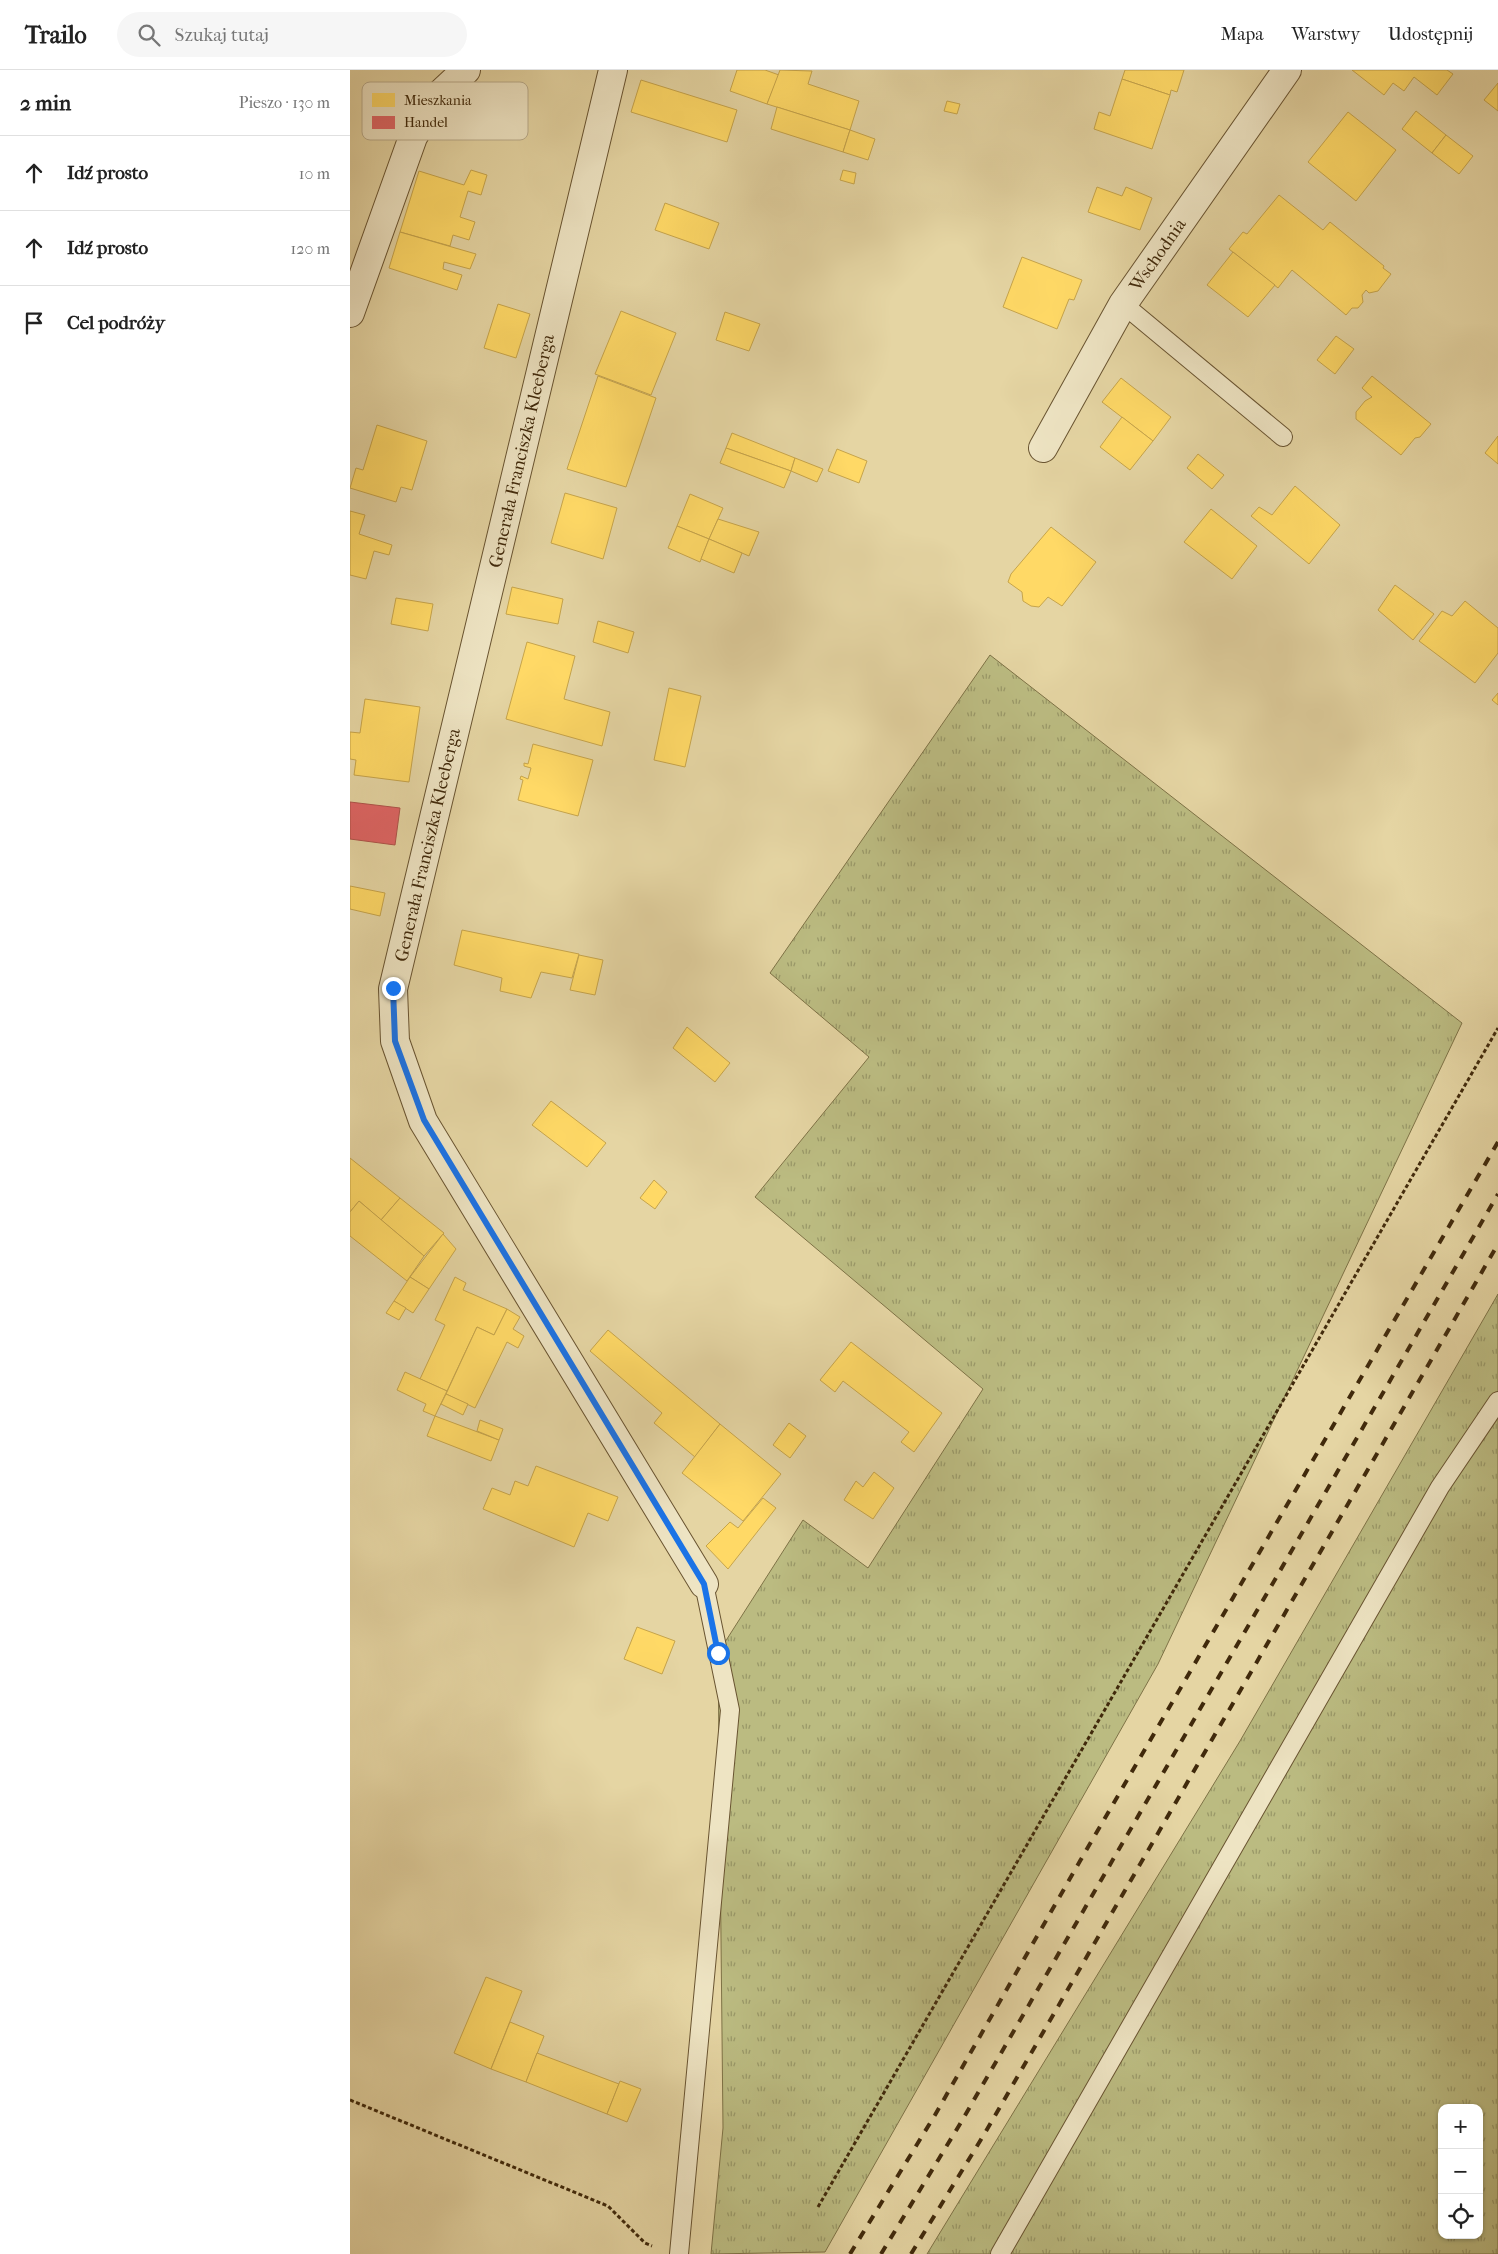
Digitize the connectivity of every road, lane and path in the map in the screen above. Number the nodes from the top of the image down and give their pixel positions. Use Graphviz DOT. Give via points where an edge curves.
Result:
graph roads {
  1 [pos="466,70"];
  2 [pos="613,70"];
  3 [pos="1287,70"];
  4 [pos="453,82"];
  5 [pos="412,140"];
  6 [pos="1123,304"];
  7 [pos="350,313"];
  8 [pos="1284,437"];
  9 [pos="1042,448"];
  10 [pos="1498,1028"];
  11 [pos="1498,1401"];
  12 [pos="704,1584"];
  13 [pos="350,2100"];
  14 [pos="818,2207"];
  15 [pos="661,2248"];
  16 [pos="679,2254"];
  17 [pos="1000,2254"];
  1 -- 4 [label="street"];
  2 -- 12 [label="street, Generała Franciszka Kleeberga" via="393,988 395,1041 424,1120"];
  3 -- 6 [label="street, Wschodnia"];
  5 -- 7 [label="street"];
  6 -- 8 [label="lane"];
  6 -- 9 [label="street, Wschodnia"];
  10 -- 14 [label="path"];
  11 -- 17 [label="lane" via="1440,1487"];
  12 -- 16 [label="lane" via="730,1710"];
  13 -- 15 [label="path" via="608,2206 645,2243"];
}
